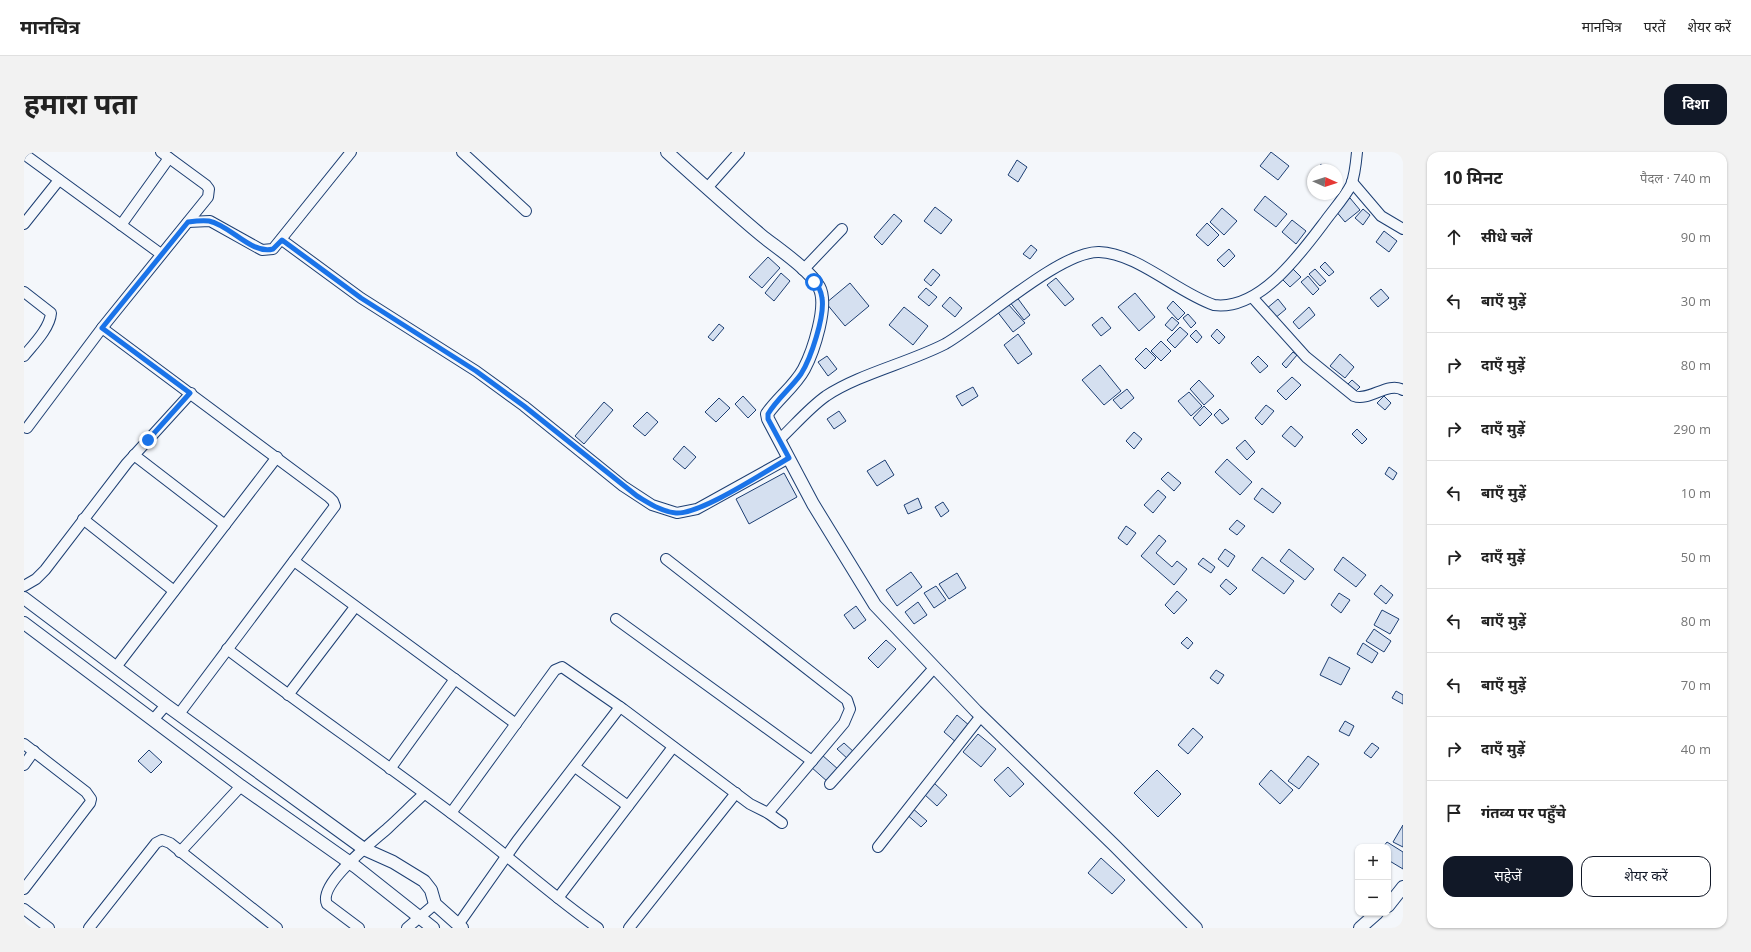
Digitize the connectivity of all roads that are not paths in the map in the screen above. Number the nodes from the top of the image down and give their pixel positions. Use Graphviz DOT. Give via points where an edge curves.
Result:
graph roads {
  1 [pos="350,152"];
  2 [pos="462,152"];
  3 [pos="667,152"];
  4 [pos="739,152"];
  5 [pos="1357,152"];
  6 [pos="24,154"];
  7 [pos="165,155"];
  8 [pos="60,180"];
  9 [pos="1352,182"];
  10 [pos="707,188"];
  11 [pos="526,211"];
  12 [pos="188,222"];
  13 [pos="24,224"];
  14 [pos="121,225"];
  15 [pos="842,229"];
  16 [pos="1403,229"];
  17 [pos="282,240"];
  18 [pos="160,254"];
  19 [pos="804,270"];
  20 [pos="24,292"];
  21 [pos="1252,297"];
  22 [pos="102,328"];
  23 [pos="24,356"];
  24 [pos="1403,390"];
  25 [pos="190,393"];
  26 [pos="27,428"];
  27 [pos="779,440"];
  28 [pos="134,455"];
  29 [pos="277,457"];
  30 [pos="789,458"];
  31 [pos="83,519"];
  32 [pos="225,525"];
  33 [pos="666,559"];
  34 [pos="294,561"];
  35 [pos="24,586"];
  36 [pos="174,591"];
  37 [pos="24,598"];
  38 [pos="355,607"];
  39 [pos="616,619"];
  40 [pos="24,623"];
  41 [pos="227,649"];
  42 [pos="116,666"];
  43 [pos="934,668"];
  44 [pos="455,680"];
  45 [pos="288,695"];
  46 [pos="166,705"];
  47 [pos="620,707"];
  48 [pos="179,714"];
  49 [pos="981,716"];
  50 [pos="153,720"];
  51 [pos="516,724"];
  52 [pos="24,744"];
  53 [pos="673,747"];
  54 [pos="34,751"];
  55 [pos="812,761"];
  56 [pos="24,765"];
  57 [pos="575,767"];
  58 [pos="390,769"];
  59 [pos="830,784"];
  60 [pos="241,786"];
  61 [pos="736,793"];
  62 [pos="424,794"];
  63 [pos="628,806"];
  64 [pos="451,813"];
  65 [pos="768,813"];
  66 [pos="782,823"];
  67 [pos="878,847"];
  68 [pos="364,849"];
  69 [pos="180,852"];
  70 [pos="507,856"];
  71 [pos="348,862"];
  72 [pos="1403,887"];
  73 [pos="24,889"];
  74 [pos="558,898"];
  75 [pos="1391,902"];
  76 [pos="434,904"];
  77 [pos="24,909"];
  78 [pos="419,916"];
  79 [pos="1374,916"];
  80 [pos="460,926"];
  81 [pos="275,927"];
  82 [pos="49,928"];
  83 [pos="89,928"];
  84 [pos="359,928"];
  85 [pos="407,928"];
  86 [pos="433,928"];
  87 [pos="598,928"];
  88 [pos="629,928"];
  89 [pos="1196,928"];
  90 [pos="1360,928"];
  1 -- 17 [label="street"];
  2 -- 11 [label="street"];
  3 -- 10 [label="street"];
  4 -- 10 [label="street"];
  5 -- 9 [label="street"];
  6 -- 8 [label="street"];
  7 -- 12 [label="street" via="209,189 208,197"];
  7 -- 14 [label="street"];
  8 -- 13 [label="street"];
  8 -- 14 [label="street"];
  9 -- 16 [label="street" via="1381,216"];
  9 -- 21 [label="street" via="1323,224 1285,269"];
  10 -- 19 [label="street"];
  12 -- 17 [label="street" via="203,220 217,224 262,250 273,249"];
  12 -- 18 [label="street"];
  14 -- 18 [label="street"];
  15 -- 19 [label="street"];
  17 -- 30 [label="street" via="361,298 476,371 652,505 677,513 697,509"];
  18 -- 22 [label="street"];
  19 -- 27 [label="street" via="819,287 823,303 821,317 804,368 768,414"];
  20 -- 23 [label="street" via="51,313 45,329"];
  21 -- 24 [label="street" via="1306,357 1354,396 1362,397 1393,388"];
  21 -- 27 [label="street" via="1243,302 1214,305 1118,255 1098,252 1082,254 1035,281 945,343 830,394"];
  22 -- 25 [label="street"];
  22 -- 26 [label="street"];
  25 -- 28 [label="street"];
  25 -- 29 [label="street"];
  27 -- 30 [label="street"];
  28 -- 31 [label="street"];
  28 -- 32 [label="street"];
  29 -- 32 [label="street"];
  29 -- 34 [label="street" via="334,501 335,506"];
  30 -- 43 [label="street" via="813,504 868,596"];
  31 -- 35 [label="street" via="45,570"];
  31 -- 36 [label="street"];
  32 -- 36 [label="street"];
  33 -- 55 [label="street" via="847,700 850,709 844,723"];
  34 -- 38 [label="street"];
  34 -- 41 [label="street"];
  36 -- 42 [label="street"];
  37 -- 42 [label="street"];
  38 -- 44 [label="street"];
  38 -- 45 [label="street"];
  39 -- 55 [label="street"];
  40 -- 50 [label="street"];
  41 -- 45 [label="street"];
  41 -- 48 [label="street"];
  42 -- 46 [label="street"];
  43 -- 49 [label="street"];
  43 -- 59 [label="street"];
  44 -- 51 [label="street"];
  44 -- 58 [label="street"];
  45 -- 58 [label="street"];
  46 -- 48 [label="street"];
  46 -- 50 [label="street"];
  47 -- 51 [label="street" via="562,667 555,670"];
  47 -- 53 [label="street"];
  47 -- 57 [label="street"];
  48 -- 68 [label="street"];
  49 -- 67 [label="street"];
  49 -- 89 [label="street"];
  50 -- 60 [label="street"];
  51 -- 64 [label="street"];
  52 -- 54 [label="street"];
  53 -- 61 [label="street"];
  53 -- 63 [label="street"];
  54 -- 56 [label="street"];
  54 -- 73 [label="street" via="86,792 91,799"];
  55 -- 65 [label="street"];
  57 -- 63 [label="street"];
  57 -- 70 [label="street"];
  58 -- 62 [label="street"];
  60 -- 69 [label="street"];
  60 -- 71 [label="street"];
  61 -- 65 [label="street"];
  61 -- 88 [label="street"];
  62 -- 64 [label="street"];
  62 -- 68 [label="street"];
  63 -- 74 [label="street"];
  64 -- 70 [label="street"];
  65 -- 66 [label="street"];
  68 -- 71 [label="street"];
  68 -- 76 [label="street" via="418,876 428,886"];
  69 -- 81 [label="street"];
  69 -- 83 [label="street" via="166,840 156,843"];
  70 -- 74 [label="street"];
  70 -- 80 [label="street"];
  71 -- 78 [label="street"];
  71 -- 84 [label="street" via="328,891 326,901"];
  72 -- 75 [label="street"];
  74 -- 87 [label="street"];
  76 -- 78 [label="street"];
  76 -- 80 [label="street"];
  77 -- 82 [label="street"];
  78 -- 85 [label="street"];
  78 -- 86 [label="street"];
  79 -- 90 [label="street"];
}
